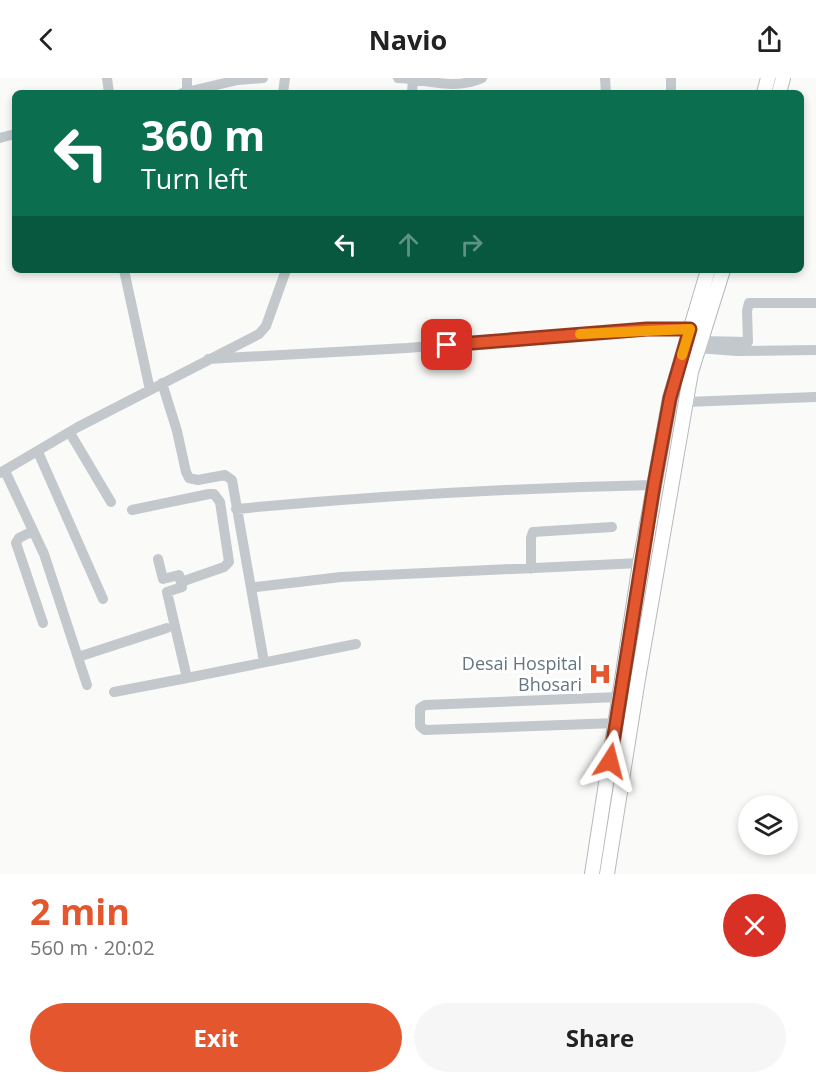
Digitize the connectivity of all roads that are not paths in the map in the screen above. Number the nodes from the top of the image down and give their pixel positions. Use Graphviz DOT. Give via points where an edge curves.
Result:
graph roads {
  1 [pos="263,78"];
  2 [pos="398,78"];
  3 [pos="482,78"];
  4 [pos="413,79"];
  5 [pos="223,84"];
  6 [pos="454,86"];
  7 [pos="471,88"];
  8 [pos="194,90"];
  9 [pos="447,90"];
  10 [pos="125,273"];
  11 [pos="285,273"];
  12 [pos="708,273"];
  13 [pos="722,273"];
  14 [pos="816,303"];
  15 [pos="697,338"];
  16 [pos="816,350"];
  17 [pos="208,359"];
  18 [pos="162,383"];
  19 [pos="150,390"];
  20 [pos="816,398"];
  21 [pos="686,402"];
  22 [pos="70,433"];
  23 [pos="38,452"];
  24 [pos="2,472"];
  25 [pos="654,485"];
  26 [pos="111,502"];
  27 [pos="236,509"];
  28 [pos="132,510"];
  29 [pos="612,527"];
  30 [pos="33,531"];
  31 [pos="158,559"];
  32 [pos="640,563"];
  33 [pos="531,569"];
  34 [pos="181,582"];
  35 [pos="256,587"];
  36 [pos="103,599"];
  37 [pos="43,623"];
  38 [pos="167,628"];
  39 [pos="356,644"];
  40 [pos="78,657"];
  41 [pos="264,662"];
  42 [pos="187,678"];
  43 [pos="87,685"];
  44 [pos="114,692"];
  45 [pos="620,697"];
  46 [pos="615,723"];
  47 [pos="592,874"];
  48 [pos="607,874"];
  1 -- 5 [label="street"];
  2 -- 4 [label="street"];
  3 -- 7 [label="street"];
  4 -- 6 [label="street"];
  5 -- 8 [label="street"];
  6 -- 7 [label="street"];
  6 -- 9 [label="street"];
  10 -- 19 [label="street"];
  11 -- 17 [label="street" via="260,334"];
  12 -- 15 [label="main road"];
  13 -- 15 [label="main road"];
  14 -- 15 [label="street" via="749,303 748,342"];
  15 -- 16 [label="street" via="737,351"];
  15 -- 17 [label="street" via="647,329"];
  15 -- 21 [label="main road"];
  15 -- 25 [label="main road" via="670,398"];
  17 -- 18 [label="street"];
  18 -- 19 [label="street"];
  18 -- 27 [label="street" via="189,478 230,478"];
  19 -- 22 [label="street"];
  20 -- 21 [label="street"];
  21 -- 48 [label="main road"];
  22 -- 23 [label="street"];
  22 -- 26 [label="street"];
  23 -- 24 [label="street"];
  23 -- 36 [label="street"];
  24 -- 30 [label="street"];
  25 -- 27 [label="street" via="542,487"];
  25 -- 32 [label="main road"];
  27 -- 41 [label="street"];
  28 -- 34 [label="street" via="209,494 217,497 229,562"];
  29 -- 33 [label="street" via="533,531"];
  30 -- 37 [label="street" via="16,543"];
  30 -- 40 [label="street"];
  31 -- 34 [label="street" via="163,579 178,575"];
  32 -- 33 [label="street"];
  32 -- 45 [label="main road"];
  33 -- 35 [label="street" via="341,577"];
  34 -- 42 [label="street" via="182,587 167,592"];
  38 -- 40 [label="street"];
  39 -- 41 [label="street"];
  40 -- 43 [label="street"];
  41 -- 42 [label="street"];
  42 -- 44 [label="street"];
  45 -- 46 [label="main road"];
  45 -- 46 [label="street" via="420,708 420,726 425,730"];
  46 -- 47 [label="main road"];
}
